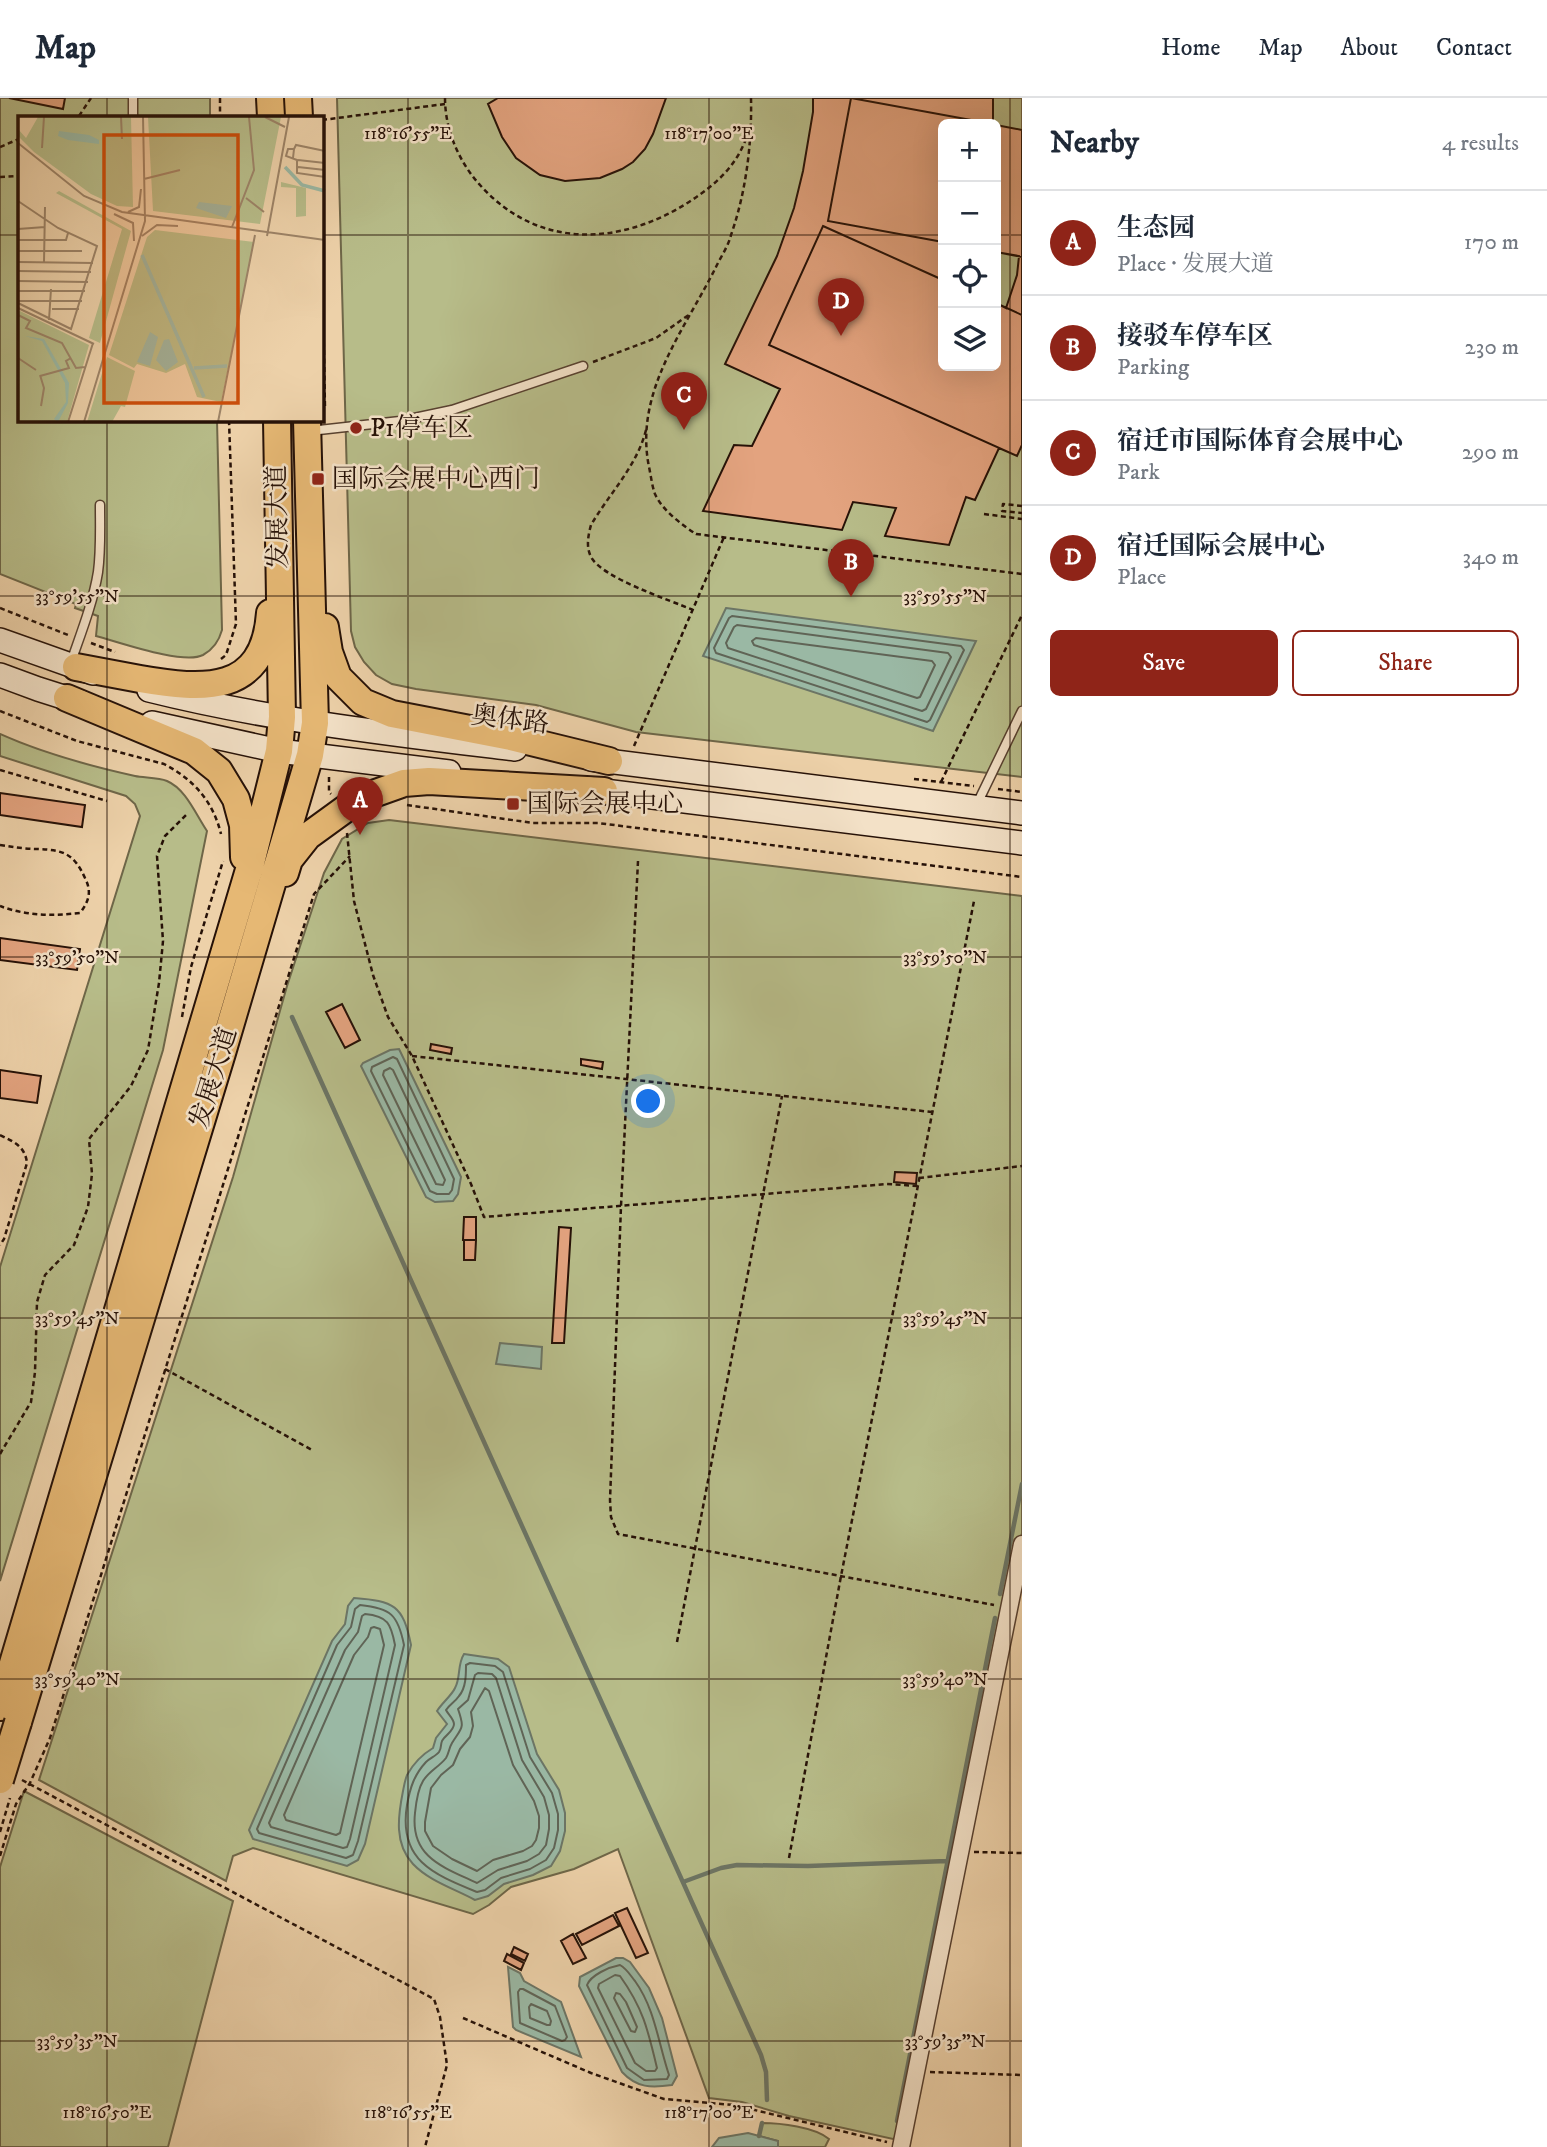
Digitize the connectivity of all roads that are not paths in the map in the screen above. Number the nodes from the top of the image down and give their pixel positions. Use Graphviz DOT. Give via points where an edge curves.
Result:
graph roads {
  1 [pos="133,98"];
  2 [pos="270,98"];
  3 [pos="298,98"];
  4 [pos="133,116"];
  5 [pos="271,116"];
  6 [pos="299,116"];
  7 [pos="583,366"];
  8 [pos="277,422"];
  9 [pos="313,427"];
  10 [pos="100,505"];
  11 [pos="278,506"];
  12 [pos="309,510"];
  13 [pos="0,640"];
  14 [pos="73,666"];
  15 [pos="0,675"];
  16 [pos="67,698"];
  17 [pos="1022,711"];
  18 [pos="282,717"];
  19 [pos="315,723"];
  20 [pos="279,751"];
  21 [pos="310,755"];
  22 [pos="609,761"];
  23 [pos="604,791"];
  24 [pos="980,797"];
  25 [pos="1022,813"];
  26 [pos="1022,843"];
  27 [pos="210,1049"];
  28 [pos="1022,1544"];
  29 [pos="9,1715"];
  30 [pos="10,1780"];
  31 [pos="902,2146"];
  1 -- 4 [label="lane"];
  2 -- 5 [label="main road"];
  3 -- 6 [label="main road"];
  7 -- 9 [label="lane" via="452,410 400,421"];
  8 -- 11 [label="main road, 发展大道"];
  9 -- 12 [label="main road, 发展大道"];
  10 -- 14 [label="lane" via="99,569"];
  11 -- 14 [label="main road" via="270,620 264,645 243,674 208,686 178,686"];
  11 -- 18 [label="main road, 发展大道"];
  12 -- 19 [label="main road, 发展大道"];
  12 -- 22 [label="main road" via="329,652 338,677 362,702 391,714"];
  13 -- 14 [label="main road, 奥体路"];
  14 -- 18 [label="main road, 奥体路" via="212,706"];
  15 -- 16 [label="main road"];
  16 -- 20 [label="main road" via="170,729"];
  16 -- 27 [label="main road" via="194,751 219,771 236,799 244,855"];
  17 -- 24 [label="lane"];
  18 -- 19 [label="main road, 奥体路"];
  18 -- 20 [label="main road, 发展大道"];
  19 -- 21 [label="main road, 发展大道"];
  19 -- 22 [label="main road, 奥体路"];
  20 -- 21 [label="main road"];
  20 -- 27 [label="main road, 发展大道"];
  21 -- 23 [label="main road"];
  21 -- 27 [label="main road, 发展大道"];
  22 -- 24 [label="main road, 奥体路"];
  23 -- 26 [label="main road"];
  23 -- 27 [label="main road" via="429,781 404,783 359,799 308,836 289,860 259,951"];
  24 -- 25 [label="main road, 奥体路"];
  27 -- 29 [label="main road, 发展大道"];
  28 -- 31 [label="street"];
  29 -- 30 [label="main road, 发展大道, bridge"];
}
